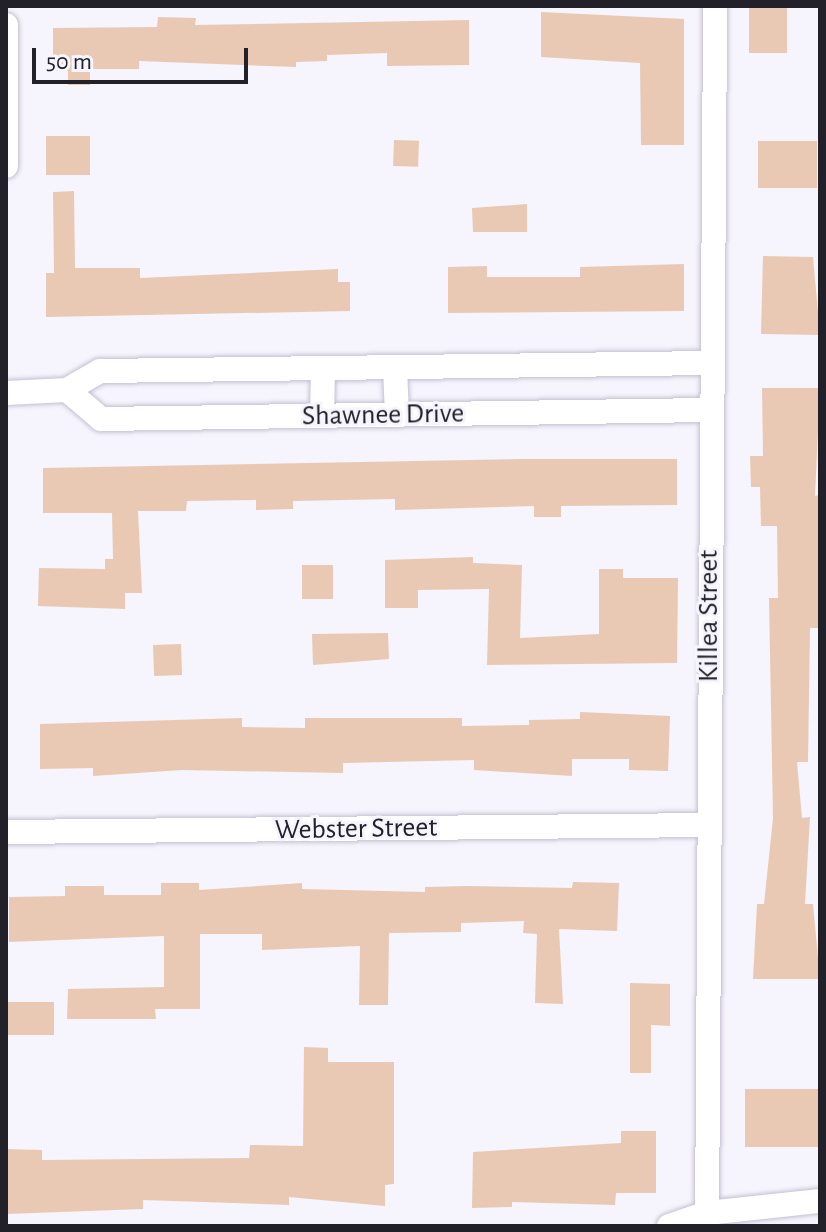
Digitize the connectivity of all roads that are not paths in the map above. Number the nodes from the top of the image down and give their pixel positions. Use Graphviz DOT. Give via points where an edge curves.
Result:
graph roads {
  1 [pos="715,6"];
  2 [pos="6,25"];
  3 [pos="6,166"];
  4 [pos="710,363"];
  5 [pos="395,368"];
  6 [pos="323,370"];
  7 [pos="67,390"];
  8 [pos="6,393"];
  9 [pos="709,410"];
  10 [pos="397,415"];
  11 [pos="322,416"];
  12 [pos="706,825"];
  13 [pos="6,832"];
  14 [pos="820,1201"];
  15 [pos="707,1220"];
  16 [pos="669,1226"];
  1 -- 4 [label="street, Killea Street"];
  2 -- 3 [label="street"];
  4 -- 5 [label="street, Shawnee Drive"];
  4 -- 9 [label="street, Killea Street"];
  5 -- 6 [label="street, Shawnee Drive"];
  5 -- 10 [label="street"];
  6 -- 7 [label="street, Shawnee Drive" via="100,371"];
  6 -- 11 [label="street"];
  7 -- 8 [label="street, Shawnee Drive"];
  7 -- 11 [label="street, Shawnee Drive" via="101,419"];
  9 -- 10 [label="street, Shawnee Drive"];
  9 -- 12 [label="street, Killea Street"];
  10 -- 11 [label="street, Shawnee Drive"];
  12 -- 13 [label="street, Webster Street"];
  12 -- 15 [label="street, Killea Street"];
  14 -- 15 [label="street"];
  15 -- 16 [label="street"];
}
